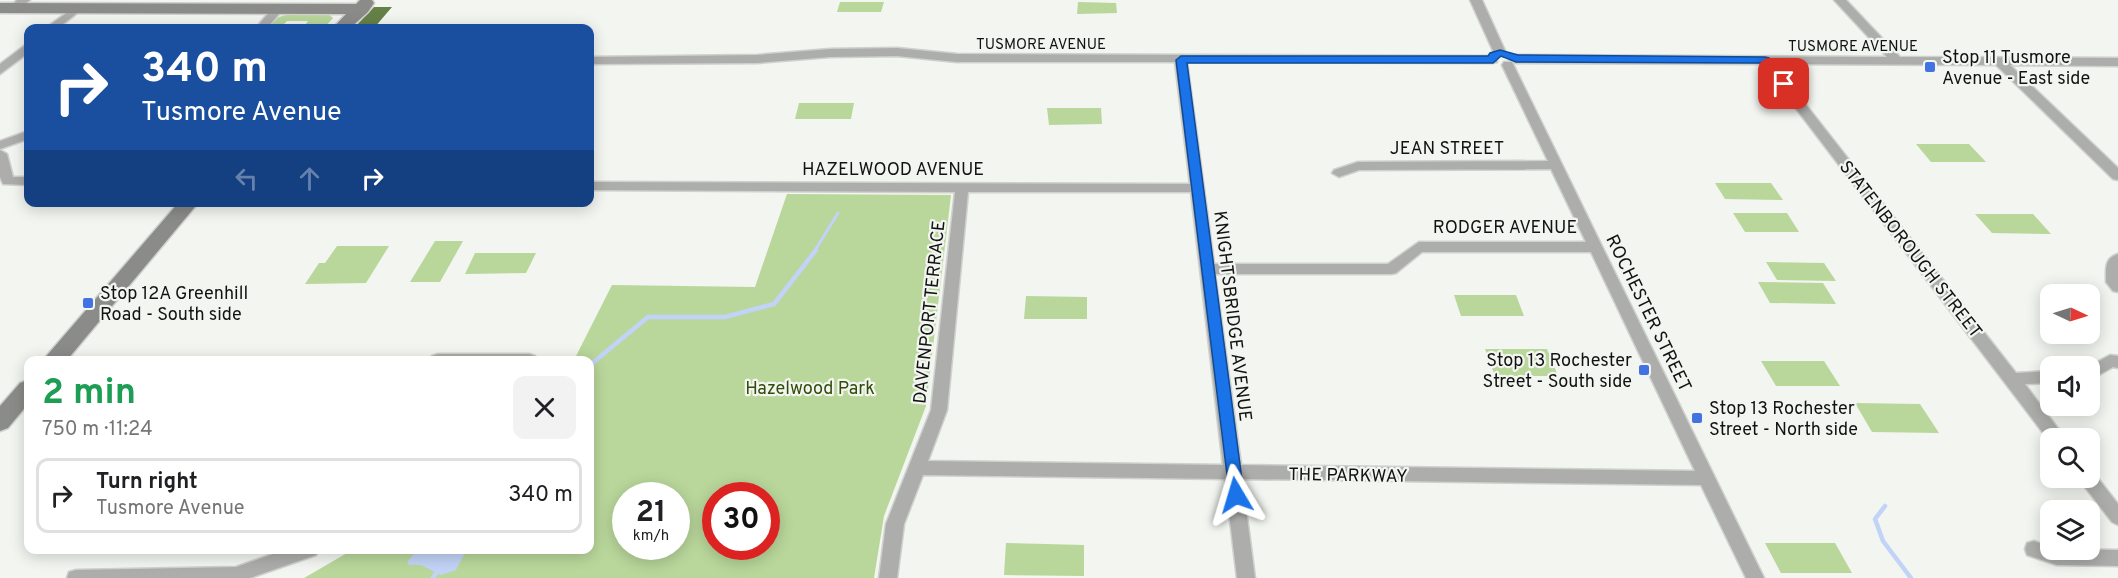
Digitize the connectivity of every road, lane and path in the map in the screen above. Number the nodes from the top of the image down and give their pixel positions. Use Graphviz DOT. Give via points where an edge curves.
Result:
graph roads {
  1 [pos="1476,0"];
  2 [pos="1840,0"];
  3 [pos="358,4"];
  4 [pos="13,5"];
  5 [pos="76,8"];
  6 [pos="278,8"];
  7 [pos="56,24"];
  8 [pos="264,24"];
  9 [pos="337,24"];
  10 [pos="344,24"];
  11 [pos="24,50"];
  12 [pos="1504,59"];
  13 [pos="594,60"];
  14 [pos="1181,60"];
  15 [pos="1765,60"];
  16 [pos="1897,61"];
  17 [pos="2000,62"];
  18 [pos="2118,62"];
  19 [pos="0,70"];
  20 [pos="24,126"];
  21 [pos="0,135"];
  22 [pos="24,136"];
  23 [pos="0,145"];
  24 [pos="0,154"];
  25 [pos="1556,165"];
  26 [pos="1340,173"];
  27 [pos="2118,176"];
  28 [pos="24,182"];
  29 [pos="4,185"];
  30 [pos="594,186"];
  31 [pos="962,188"];
  32 [pos="1197,188"];
  33 [pos="186,207"];
  34 [pos="1595,247"];
  35 [pos="2118,259"];
  36 [pos="1207,269"];
  37 [pos="2118,287"];
  38 [pos="57,356"];
  39 [pos="2118,362"];
  40 [pos="2100,368"];
  41 [pos="2040,377"];
  42 [pos="2011,379"];
  43 [pos="24,394"];
  44 [pos="0,422"];
  45 [pos="2049,428"];
  46 [pos="917,468"];
  47 [pos="1233,474"];
  48 [pos="1707,478"];
  49 [pos="2096,488"];
  50 [pos="2118,517"];
  51 [pos="2034,549"];
  52 [pos="295,554"];
  53 [pos="2118,558"];
  54 [pos="76,578"];
  55 [pos="888,578"];
  56 [pos="1246,578"];
  57 [pos="1755,578"];
  1 -- 12 [label="street, ROCHESTER STREET"];
  2 -- 16 [label="street"];
  3 -- 6 [label="street"];
  3 -- 9 [label="street"];
  3 -- 10 [label="street"];
  4 -- 5 [label="street"];
  5 -- 6 [label="street"];
  5 -- 7 [label="street"];
  6 -- 8 [label="street"];
  11 -- 19 [label="street"];
  12 -- 14 [label="street, TUSMORE AVENUE"];
  12 -- 15 [label="street, TUSMORE AVENUE"];
  12 -- 25 [label="street, ROCHESTER STREET"];
  13 -- 14 [label="street, TUSMORE AVENUE" via="757,59 897,52 957,58"];
  14 -- 32 [label="street, KNIGHTSBRIDGE AVENUE"];
  15 -- 16 [label="street, TUSMORE AVENUE"];
  15 -- 42 [label="street, STATENBOROUGH STREET"];
  16 -- 17 [label="street, TUSMORE AVENUE"];
  17 -- 18 [label="street, TUSMORE AVENUE"];
  17 -- 27 [label="street"];
  20 -- 21 [label="street"];
  22 -- 23 [label="street"];
  24 -- 29 [label="street"];
  25 -- 26 [label="street, JEAN STREET" via="1358,166"];
  25 -- 34 [label="street, ROCHESTER STREET"];
  28 -- 29 [label="street"];
  30 -- 31 [label="street, HAZELWOOD AVENUE"];
  31 -- 32 [label="street, HAZELWOOD AVENUE"];
  31 -- 46 [label="street, DAVENPORT TERRACE" via="939,410"];
  32 -- 36 [label="street, KNIGHTSBRIDGE AVENUE"];
  33 -- 38 [label="street"];
  34 -- 36 [label="street, RODGER AVENUE" via="1419,247 1391,269"];
  34 -- 48 [label="street, ROCHESTER STREET"];
  35 -- 37 [label="street" via="2114,263 2113,282"];
  36 -- 47 [label="street, KNIGHTSBRIDGE AVENUE"];
  39 -- 40 [label="street" via="2110,361"];
  41 -- 42 [label="street"];
  42 -- 45 [label="street, STATENBOROUGH STREET"];
  43 -- 44 [label="street"];
  46 -- 47 [label="street, THE PARKWAY"];
  46 -- 55 [label="street, DAVENPORT TERRACE" via="896,524"];
  47 -- 48 [label="street, THE PARKWAY"];
  47 -- 56 [label="street, KNIGHTSBRIDGE AVENUE"];
  48 -- 57 [label="street, ROCHESTER STREET"];
  49 -- 50 [label="street"];
  51 -- 53 [label="street" via="2057,557"];
  52 -- 54 [label="street" via="236,575"];
}
